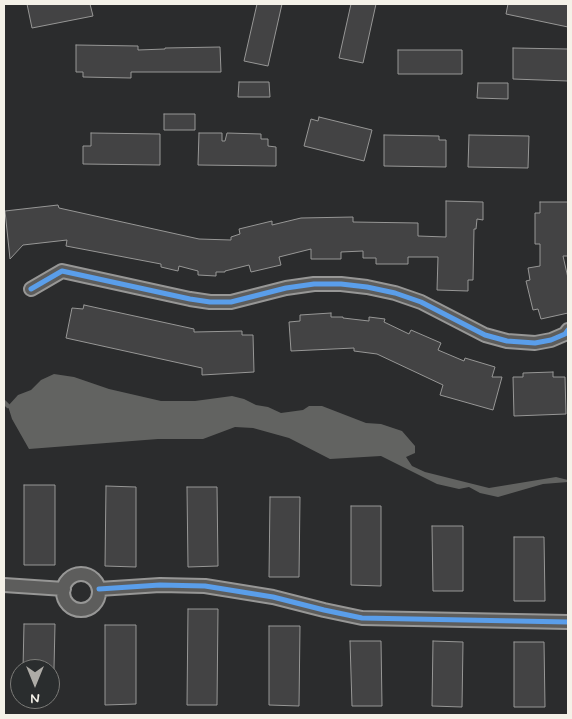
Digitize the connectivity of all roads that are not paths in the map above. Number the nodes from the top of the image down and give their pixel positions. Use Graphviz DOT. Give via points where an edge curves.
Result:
graph roads {
  1 [pos="30,289"];
  2 [pos="567,333"];
  3 [pos="4,585"];
  4 [pos="64,589"];
  5 [pos="99,589"];
  6 [pos="568,622"];
  1 -- 2 [label="street" via="62,272 210,302 231,302 286,288 341,284 394,293 421,302 485,335 507,341 551,340"];
  3 -- 4 [label="street"];
  4 -- 5 [label="street" via="71,577 82,574 92,577"];
  4 -- 5 [label="street" via="68,603 82,609 95,603"];
  5 -- 6 [label="street" via="205,586 273,596 362,618"];
}
